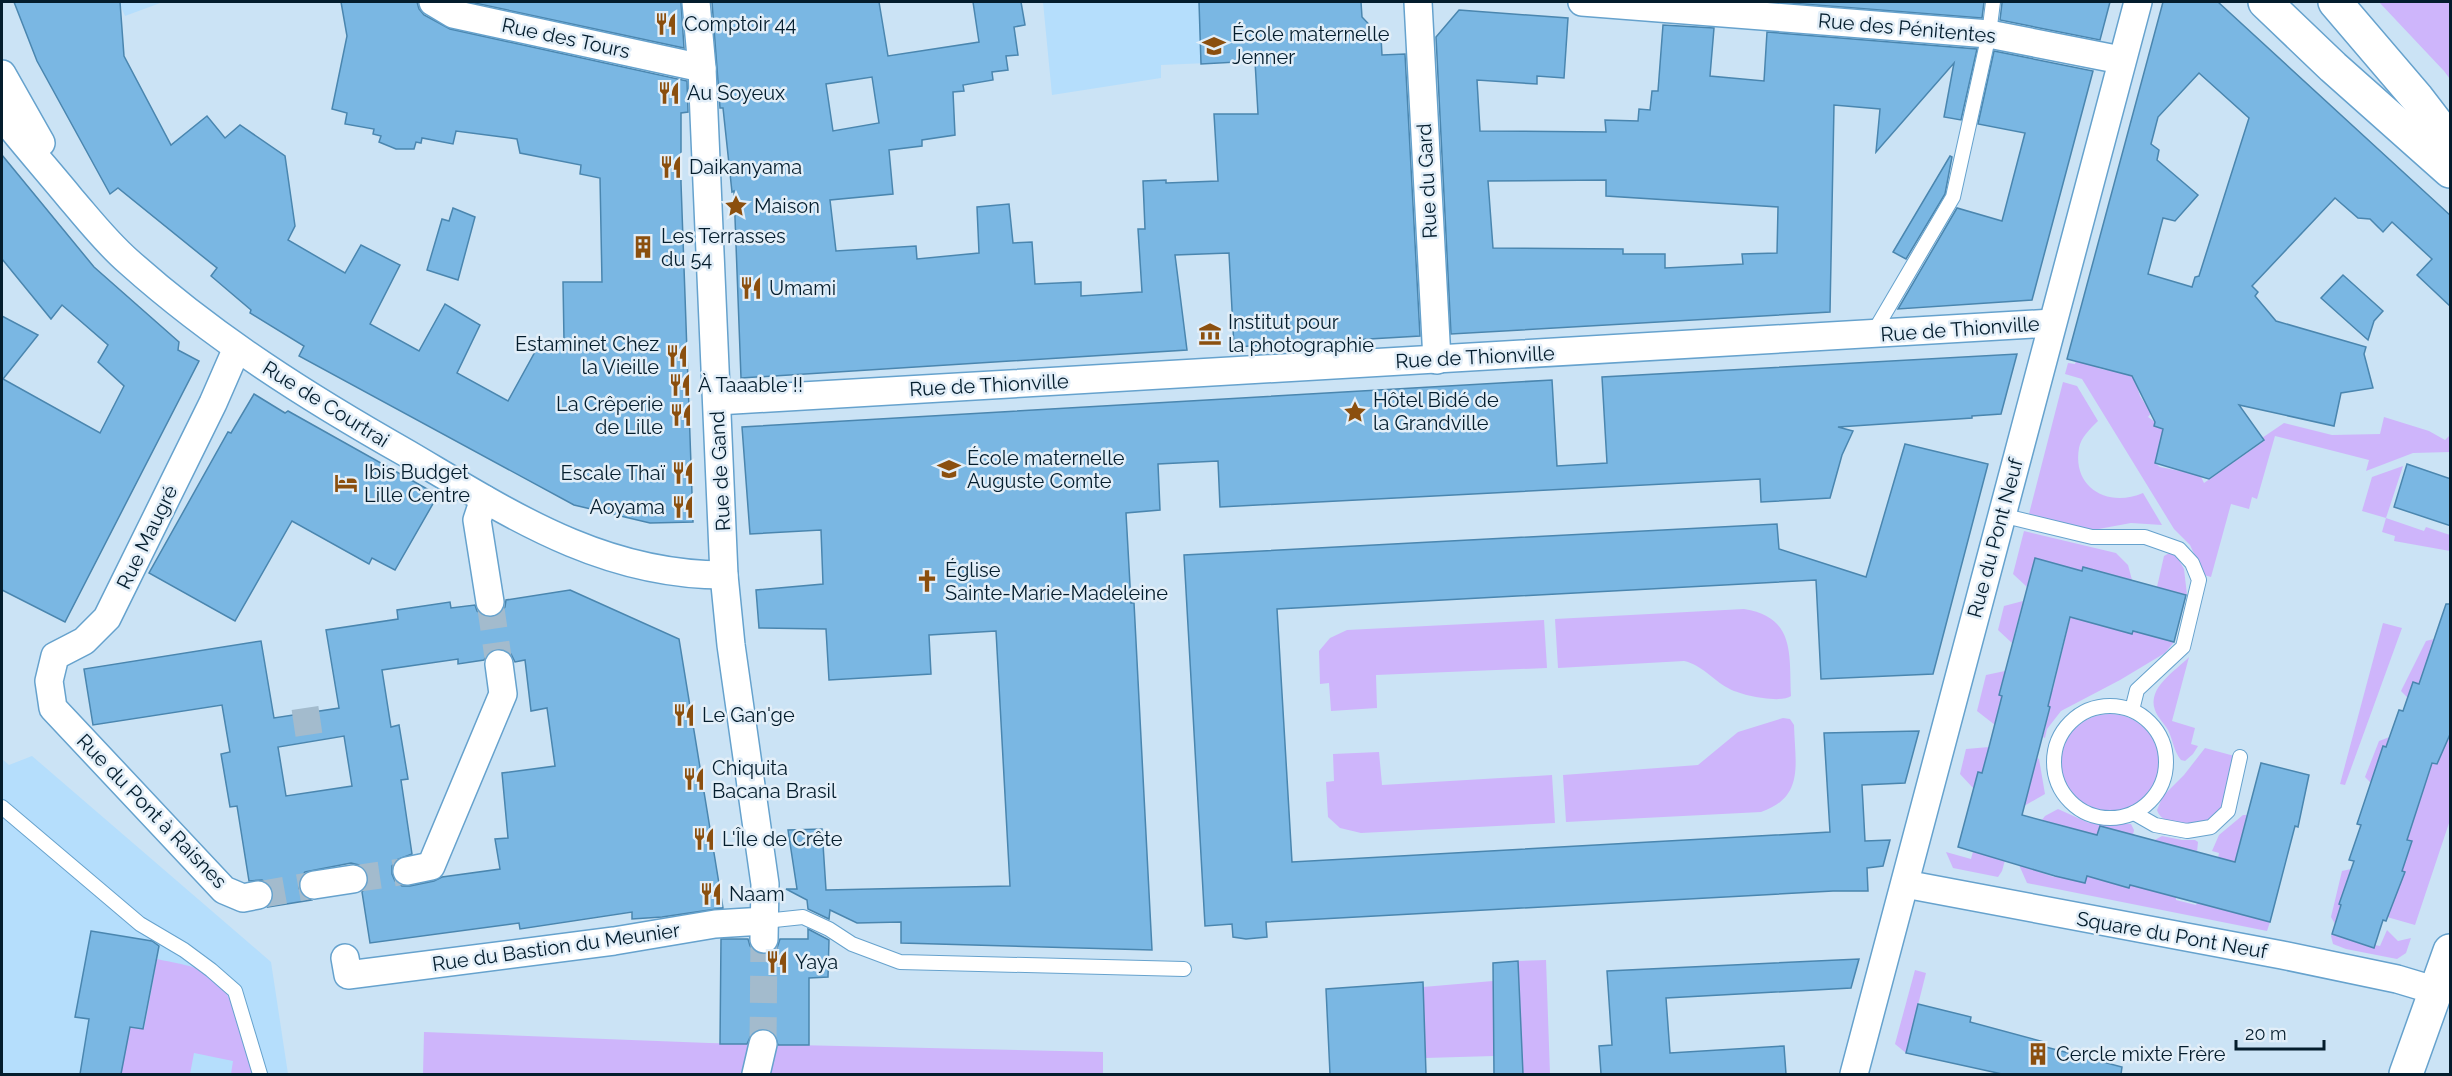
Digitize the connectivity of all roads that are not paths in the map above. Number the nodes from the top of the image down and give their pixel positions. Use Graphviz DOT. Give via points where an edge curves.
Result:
graph roads {
  1 [pos="433,2"];
  2 [pos="696,2"];
  3 [pos="1418,2"];
  4 [pos="1582,2"];
  5 [pos="1993,2"];
  6 [pos="2138,2"];
  7 [pos="2265,2"];
  8 [pos="2335,2"];
  9 [pos="1989,34"];
  10 [pos="2121,60"];
  11 [pos="702,68"];
  12 [pos="2,74"];
  13 [pos="2,116"];
  14 [pos="2451,141"];
  15 [pos="2451,171"];
  16 [pos="84,213"];
  17 [pos="2052,323"];
  18 [pos="1872,335"];
  19 [pos="237,348"];
  20 [pos="1437,360"];
  21 [pos="717,401"];
  22 [pos="484,499"];
  23 [pos="2001,515"];
  24 [pos="724,575"];
  25 [pos="490,602"];
  26 [pos="499,664"];
  27 [pos="53,708"];
  28 [pos="2132,710"];
  29 [pos="2240,757"];
  30 [pos="2,807"];
  31 [pos="2134,813"];
  32 [pos="407,871"];
  33 [pos="353,879"];
  34 [pos="1905,884"];
  35 [pos="314,885"];
  36 [pos="258,895"];
  37 [pos="764,930"];
  38 [pos="2451,951"];
  39 [pos="347,966"];
  40 [pos="1185,969"];
  41 [pos="2437,991"];
  42 [pos="763,1044"];
  43 [pos="260,1074"];
  44 [pos="756,1074"];
  45 [pos="1854,1074"];
  46 [pos="2406,1074"];
  1 -- 11 [label="street, Rue des Tours" via="453,14"];
  2 -- 11 [label="street, Rue de Gand"];
  3 -- 20 [label="street, Rue du Gard"];
  4 -- 9 [label="street, Rue des Pénitentes"];
  5 -- 9 [label="lane"];
  6 -- 10 [label="street, Rue du Pont Neuf"];
  7 -- 15 [label="street"];
  8 -- 14 [label="street"];
  9 -- 10 [label="street, Rue des Pénitentes"];
  9 -- 18 [label="lane" via="1953,197"];
  10 -- 17 [label="street, Rue du Pont Neuf"];
  11 -- 21 [label="street, Rue de Gand"];
  12 -- 16 [label="street"];
  13 -- 16 [label="street"];
  16 -- 19 [label="street, Rue de Courtrai" via="108,242 182,308"];
  17 -- 18 [label="street, Rue de Thionville"];
  17 -- 23 [label="street, Rue du Pont Neuf"];
  18 -- 20 [label="street, Rue de Thionville"];
  19 -- 22 [label="street, Rue de Courtrai" via="317,402"];
  19 -- 27 [label="street, Rue Maugré" via="107,618 84,641 55,656 49,681"];
  20 -- 21 [label="street, Rue de Thionville"];
  21 -- 24 [label="street, Rue de Gand"];
  22 -- 24 [label="street, Rue de Courtrai" via="602,556 654,570"];
  22 -- 25 [label="street" via="477,520"];
  23 -- 28 [label="lane" via="2092,537 2145,537 2179,549 2192,563 2199,580 2183,647 2137,690"];
  23 -- 34 [label="street, Rue du Pont Neuf"];
  24 -- 37 [label="street, Rue de Gand" via="765,884"];
  26 -- 32 [label="street" via="503,694 431,866"];
  27 -- 36 [label="street, Rue du Pont à Raisnes" via="224,890 243,898"];
  28 -- 31 [label="lane" via="2148,720 2159,734 2166,770 2149,802"];
  28 -- 31 [label="lane" via="2114,706 2095,708 2077,716 2055,746 2054,766 2067,799 2082,811 2099,817"];
  29 -- 31 [label="lane" via="2228,811 2211,827 2176,829 2155,825"];
  30 -- 43 [label="lane" via="140,924 211,969 235,991"];
  33 -- 35 [label="street"];
  34 -- 41 [label="street, Square du Pont Neuf" via="2282,954"];
  34 -- 45 [label="street, Rue du Pont Neuf"];
  37 -- 39 [label="street, Rue du Bastion du Meunier" via="715,924 614,941"];
  37 -- 40 [label="lane" via="803,917 852,944 900,962"];
  38 -- 41 [label="street"];
  41 -- 46 [label="street"];
  42 -- 44 [label="street"];
}
